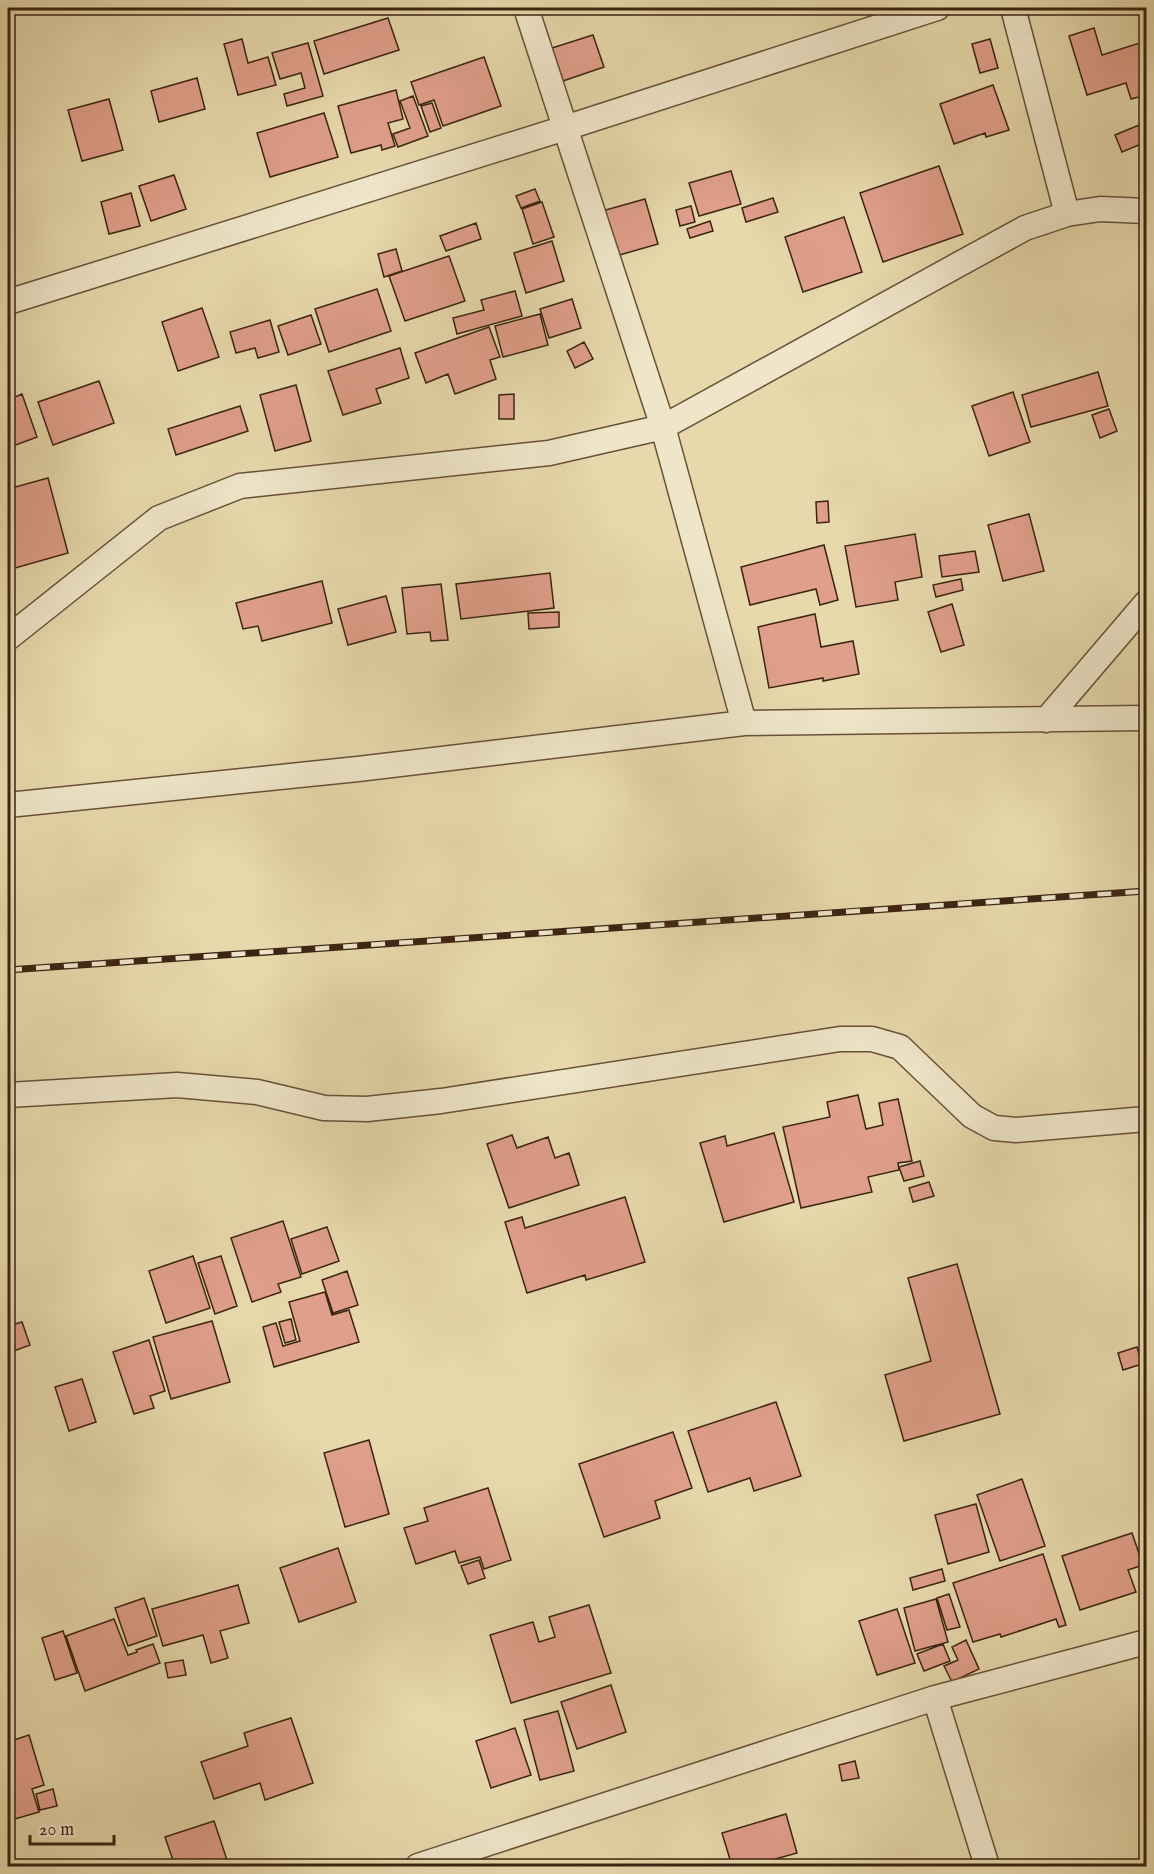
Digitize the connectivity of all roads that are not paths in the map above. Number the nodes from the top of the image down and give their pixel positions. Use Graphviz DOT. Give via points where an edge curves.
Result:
graph roads {
  1 [pos="526,8"];
  2 [pos="937,8"];
  3 [pos="1013,8"];
  4 [pos="565,128"];
  5 [pos="1146,211"];
  6 [pos="1067,214"];
  7 [pos="8,302"];
  8 [pos="663,427"];
  9 [pos="1146,603"];
  10 [pos="8,638"];
  11 [pos="1146,718"];
  12 [pos="1046,720"];
  13 [pos="744,723"];
  14 [pos="8,805"];
  15 [pos="8,1095"];
  16 [pos="1146,1119"];
  17 [pos="1146,1642"];
  18 [pos="935,1698"];
  19 [pos="418,1866"];
  20 [pos="987,1866"];
  1 -- 4 [label="street"];
  2 -- 4 [label="street"];
  3 -- 6 [label="street"];
  4 -- 7 [label="street"];
  4 -- 8 [label="street"];
  5 -- 6 [label="street" via="1100,208"];
  6 -- 8 [label="street" via="1025,228"];
  8 -- 10 [label="street" via="549,453 240,486 159,518"];
  8 -- 13 [label="street"];
  9 -- 12 [label="street"];
  11 -- 12 [label="street"];
  12 -- 13 [label="street"];
  13 -- 14 [label="street"];
  15 -- 16 [label="street" via="177,1085 257,1092 324,1108 367,1109 840,1039 872,1039 900,1047 972,1116 994,1128 1016,1130"];
  17 -- 18 [label="street"];
  18 -- 19 [label="street"];
  18 -- 20 [label="street"];
}
